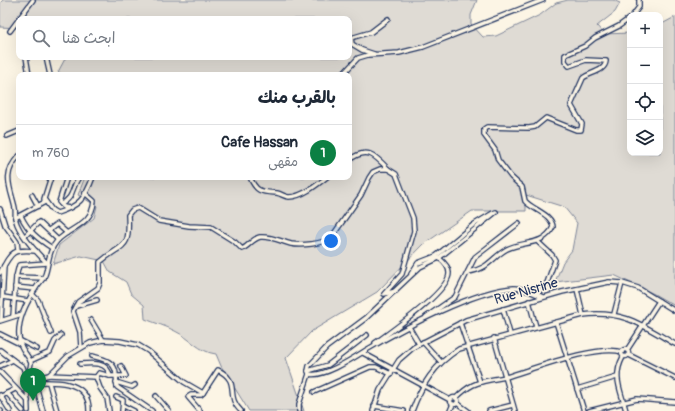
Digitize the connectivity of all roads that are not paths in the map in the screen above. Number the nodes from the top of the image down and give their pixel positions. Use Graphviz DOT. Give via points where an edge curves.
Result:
graph roads {
  1 [pos="33,0"];
  2 [pos="543,0"];
  3 [pos="639,0"];
  4 [pos="635,12"];
  5 [pos="21,16"];
  6 [pos="388,19"];
  7 [pos="627,20"];
  8 [pos="16,23"];
  9 [pos="10,31"];
  10 [pos="352,38"];
  11 [pos="352,44"];
  12 [pos="375,54"];
  13 [pos="27,60"];
  14 [pos="47,60"];
  15 [pos="29,72"];
  16 [pos="49,72"];
  17 [pos="345,72"];
  18 [pos="16,132"];
  19 [pos="6,136"];
  20 [pos="352,158"];
  21 [pos="16,160"];
  22 [pos="388,169"];
  23 [pos="50,180"];
  24 [pos="66,180"];
  25 [pos="78,180"];
  26 [pos="92,180"];
  27 [pos="252,180"];
  28 [pos="323,180"];
  29 [pos="86,193"];
  30 [pos="32,195"];
  31 [pos="45,202"];
  32 [pos="61,204"];
  33 [pos="38,206"];
  34 [pos="72,208"];
  35 [pos="0,209"];
  36 [pos="21,216"];
  37 [pos="15,218"];
  38 [pos="519,223"];
  39 [pos="49,230"];
  40 [pos="30,231"];
  41 [pos="67,233"];
  42 [pos="25,236"];
  43 [pos="58,240"];
  44 [pos="538,242"];
  45 [pos="52,248"];
  46 [pos="18,250"];
  47 [pos="36,251"];
  48 [pos="439,258"];
  49 [pos="47,263"];
  50 [pos="4,266"];
  51 [pos="468,272"];
  52 [pos="0,273"];
  53 [pos="411,274"];
  54 [pos="16,276"];
  55 [pos="44,278"];
  56 [pos="622,283"];
  57 [pos="15,287"];
  58 [pos="35,289"];
  59 [pos="577,289"];
  60 [pos="396,291"];
  61 [pos="32,294"];
  62 [pos="537,294"];
  63 [pos="3,297"];
  64 [pos="543,297"];
  65 [pos="14,299"];
  66 [pos="97,300"];
  67 [pos="28,301"];
  68 [pos="529,301"];
  69 [pos="659,301"];
  70 [pos="75,306"];
  71 [pos="503,309"];
  72 [pos="675,311"];
  73 [pos="22,314"];
  74 [pos="583,314"];
  75 [pos="614,314"];
  76 [pos="13,316"];
  77 [pos="91,320"];
  78 [pos="0,321"];
  79 [pos="420,321"];
  80 [pos="556,322"];
  81 [pos="460,323"];
  82 [pos="643,326"];
  83 [pos="409,327"];
  84 [pos="536,327"];
  85 [pos="52,332"];
  86 [pos="0,334"];
  87 [pos="367,334"];
  88 [pos="510,334"];
  89 [pos="61,336"];
  90 [pos="494,338"];
  91 [pos="103,340"];
  92 [pos="20,342"];
  93 [pos="423,342"];
  94 [pos="419,344"];
  95 [pos="675,344"];
  96 [pos="467,346"];
  97 [pos="81,347"];
  98 [pos="37,349"];
  99 [pos="0,350"];
  100 [pos="367,350"];
  101 [pos="627,350"];
  102 [pos="622,352"];
  103 [pos="362,353"];
  104 [pos="629,355"];
  105 [pos="92,356"];
  106 [pos="623,357"];
  107 [pos="568,359"];
  108 [pos="13,360"];
  109 [pos="30,361"];
  110 [pos="441,362"];
  111 [pos="80,364"];
  112 [pos="0,366"];
  113 [pos="121,366"];
  114 [pos="0,372"];
  115 [pos="392,372"];
  116 [pos="309,373"];
  117 [pos="49,375"];
  118 [pos="110,376"];
  119 [pos="116,376"];
  120 [pos="674,376"];
  121 [pos="96,377"];
  122 [pos="505,377"];
  123 [pos="617,377"];
  124 [pos="28,382"];
  125 [pos="35,382"];
  126 [pos="116,382"];
  127 [pos="480,382"];
  128 [pos="49,383"];
  129 [pos="135,385"];
  130 [pos="423,385"];
  131 [pos="577,388"];
  132 [pos="15,389"];
  133 [pos="314,392"];
  134 [pos="7,393"];
  135 [pos="203,393"];
  136 [pos="0,396"];
  137 [pos="156,396"];
  138 [pos="116,397"];
  139 [pos="456,398"];
  140 [pos="450,400"];
  141 [pos="28,401"];
  142 [pos="624,401"];
  143 [pos="675,402"];
  144 [pos="455,404"];
  145 [pos="514,405"];
  146 [pos="124,406"];
  147 [pos="374,406"];
  148 [pos="21,410"];
  149 [pos="390,410"];
  150 [pos="10,411"];
  151 [pos="16,411"];
  152 [pos="28,411"];
  153 [pos="43,411"];
  154 [pos="57,411"];
  155 [pos="89,411"];
  156 [pos="109,411"];
  157 [pos="122,411"];
  158 [pos="134,411"];
  159 [pos="152,411"];
  160 [pos="169,411"];
  161 [pos="200,411"];
  162 [pos="241,411"];
  163 [pos="300,411"];
  164 [pos="373,411"];
  165 [pos="404,411"];
  166 [pos="412,411"];
  167 [pos="450,411"];
  168 [pos="468,411"];
  169 [pos="489,411"];
  170 [pos="515,411"];
  171 [pos="584,411"];
  172 [pos="589,411"];
  173 [pos="626,411"];
  1 -- 5 [label="street"];
  2 -- 12 [label="street" via="422,46 399,53"];
  3 -- 4 [label="street"];
  6 -- 10 [label="street" via="372,32"];
  7 -- 44 [label="street" via="585,46 565,54 565,61 569,66 586,60 606,61 600,70 583,78 571,102 572,109 582,124 581,130 546,118 535,127 487,127 483,130 498,160 522,186 525,201 552,223 553,229"];
  8 -- 9 [label="street"];
  11 -- 12 [label="street"];
  12 -- 17 [label="street" via="358,58"];
  13 -- 15 [label="street"];
  14 -- 16 [label="street"];
  18 -- 19 [label="street"];
  20 -- 22 [label="street" via="359,153 368,152"];
  21 -- 37 [label="street" via="8,183"];
  22 -- 60 [label="street" via="396,174 413,218 414,231 402,274 384,294"];
  22 -- 70 [label="street" via="380,169 369,178 361,195 331,238 310,244 292,244 279,239 261,237 254,238 242,249 212,227 159,221 141,209 132,210 128,215 127,241 121,249 101,261 98,288"];
  23 -- 31 [label="street" via="44,195"];
  24 -- 32 [label="street" via="60,197"];
  25 -- 32 [label="street" via="69,200"];
  26 -- 29 [label="street"];
  27 -- 28 [label="street" via="266,194 289,197 296,196"];
  29 -- 34 [label="street"];
  29 -- 41 [label="street" via="94,201 94,211 86,222"];
  30 -- 33 [label="street"];
  31 -- 33 [label="street"];
  31 -- 34 [label="street" via="57,213"];
  32 -- 34 [label="street"];
  33 -- 36 [label="street"];
  35 -- 46 [label="street" via="5,225 17,242"];
  36 -- 37 [label="street"];
  36 -- 40 [label="street"];
  37 -- 42 [label="street"];
  38 -- 51 [label="street" via="477,255"];
  39 -- 40 [label="street" via="39,222"];
  39 -- 41 [label="street" via="57,224"];
  39 -- 43 [label="street"];
  40 -- 42 [label="street"];
  40 -- 45 [label="street"];
  41 -- 43 [label="street"];
  42 -- 47 [label="street"];
  43 -- 45 [label="street"];
  44 -- 51 [label="street" via="508,249 481,270"];
  44 -- 62 [label="street" via="555,260 547,283"];
  45 -- 49 [label="street"];
  46 -- 47 [label="street"];
  46 -- 50 [label="street"];
  47 -- 49 [label="street"];
  48 -- 53 [label="street" via="424,264"];
  48 -- 53 [label="street" via="496,212 473,225 436,256 418,263"];
  48 -- 100 [label="street" via="448,267 449,272 449,279 444,287 417,312"];
  49 -- 54 [label="street" via="20,265"];
  49 -- 55 [label="street"];
  50 -- 52 [label="street"];
  50 -- 63 [label="street"];
  51 -- 79 [label="street" via="455,297"];
  53 -- 60 [label="street"];
  54 -- 55 [label="street"];
  54 -- 57 [label="street"];
  55 -- 58 [label="street"];
  56 -- 59 [label="street, Rue Nisrine" via="600,283"];
  56 -- 69 [label="street, Rue Nisrine" via="638,288"];
  56 -- 75 [label="street"];
  57 -- 58 [label="street"];
  57 -- 65 [label="street"];
  58 -- 61 [label="street"];
  59 -- 64 [label="street, Rue Nisrine"];
  59 -- 74 [label="street"];
  60 -- 116 [label="street" via="366,318 326,346 309,366"];
  61 -- 67 [label="street"];
  61 -- 85 [label="street" via="38,300"];
  62 -- 64 [label="street"];
  62 -- 79 [label="street" via="521,289 503,290 478,297"];
  63 -- 65 [label="street"];
  63 -- 78 [label="street"];
  64 -- 68 [label="street, Rue Nisrine"];
  65 -- 67 [label="street"];
  65 -- 76 [label="street"];
  66 -- 70 [label="street"];
  67 -- 73 [label="street"];
  68 -- 71 [label="street, Rue Nisrine"];
  68 -- 84 [label="street"];
  69 -- 72 [label="street, Rue Nisrine"];
  69 -- 82 [label="street"];
  70 -- 97 [label="street" via="73,314 80,332"];
  71 -- 81 [label="street, Rue Nisrine"];
  71 -- 88 [label="street"];
  73 -- 76 [label="street"];
  73 -- 92 [label="street"];
  74 -- 75 [label="street"];
  74 -- 80 [label="street"];
  75 -- 82 [label="street"];
  76 -- 78 [label="street"];
  77 -- 91 [label="street"];
  79 -- 83 [label="street"];
  80 -- 84 [label="street"];
  80 -- 107 [label="street"];
  81 -- 93 [label="street, Rue Nisrine"];
  81 -- 96 [label="street"];
  82 -- 95 [label="street"];
  82 -- 101 [label="street"];
  83 -- 94 [label="street"];
  83 -- 100 [label="street"];
  84 -- 88 [label="street"];
  86 -- 92 [label="street"];
  87 -- 116 [label="street" via="328,365"];
  88 -- 90 [label="street"];
  89 -- 109 [label="street" via="55,341 50,352"];
  90 -- 96 [label="street"];
  90 -- 122 [label="street"];
  91 -- 97 [label="street"];
  91 -- 135 [label="street" via="138,345 184,382"];
  92 -- 98 [label="street"];
  92 -- 109 [label="street"];
  93 -- 94 [label="street, Rue Nisrine"];
  93 -- 110 [label="street"];
  94 -- 115 [label="street, Rue Nisrine" via="399,360"];
  96 -- 110 [label="street"];
  96 -- 127 [label="street"];
  97 -- 117 [label="street"];
  99 -- 108 [label="street"];
  100 -- 103 [label="street"];
  101 -- 102 [label="street"];
  101 -- 104 [label="street"];
  102 -- 106 [label="street"];
  102 -- 107 [label="street" via="600,350"];
  103 -- 115 [label="street"];
  103 -- 116 [label="street" via="316,375"];
  104 -- 106 [label="street"];
  104 -- 120 [label="street"];
  105 -- 119 [label="street" via="114,365"];
  106 -- 123 [label="street"];
  107 -- 122 [label="street"];
  107 -- 131 [label="street"];
  108 -- 112 [label="street"];
  108 -- 124 [label="street" via="22,368"];
  109 -- 124 [label="street"];
  110 -- 130 [label="street"];
  111 -- 118 [label="street" via="102,365"];
  113 -- 119 [label="street" via="126,376"];
  114 -- 132 [label="street"];
  115 -- 130 [label="street"];
  115 -- 133 [label="street" via="370,367"];
  115 -- 147 [label="street, Rue Nisrine" via="380,390"];
  116 -- 163 [label="street" via="299,404"];
  117 -- 121 [label="street"];
  117 -- 124 [label="street"];
  118 -- 119 [label="street"];
  118 -- 121 [label="street" via="99,373"];
  119 -- 126 [label="street"];
  121 -- 156 [label="street" via="107,398"];
  122 -- 127 [label="street"];
  122 -- 145 [label="street"];
  123 -- 131 [label="street"];
  123 -- 142 [label="street"];
  124 -- 125 [label="street"];
  124 -- 141 [label="street"];
  125 -- 128 [label="street"];
  125 -- 153 [label="street"];
  126 -- 129 [label="street" via="132,387"];
  126 -- 159 [label="street" via="117,387"];
  127 -- 139 [label="street"];
  128 -- 154 [label="street"];
  128 -- 155 [label="street" via="68,383 81,388 87,399"];
  130 -- 140 [label="street"];
  130 -- 166 [label="street"];
  131 -- 171 [label="street"];
  132 -- 134 [label="street"];
  132 -- 141 [label="street"];
  134 -- 136 [label="street"];
  134 -- 148 [label="street"];
  135 -- 161 [label="street" via="188,398"];
  135 -- 162 [label="street" via="218,370 229,376 232,398"];
  136 -- 150 [label="street"];
  137 -- 160 [label="street"];
  138 -- 146 [label="street" via="123,400"];
  139 -- 140 [label="street" via="452,397"];
  139 -- 144 [label="street"];
  140 -- 144 [label="street"];
  141 -- 152 [label="street"];
  142 -- 143 [label="street" via="643,399"];
  142 -- 172 [label="street"];
  142 -- 173 [label="street"];
  144 -- 167 [label="street"];
  144 -- 168 [label="street"];
  145 -- 169 [label="street"];
  145 -- 170 [label="street"];
  146 -- 157 [label="street"];
  146 -- 158 [label="street"];
  147 -- 149 [label="street"];
  147 -- 164 [label="street, Rue Nisrine"];
  148 -- 151 [label="street"];
  149 -- 165 [label="street"];
}
